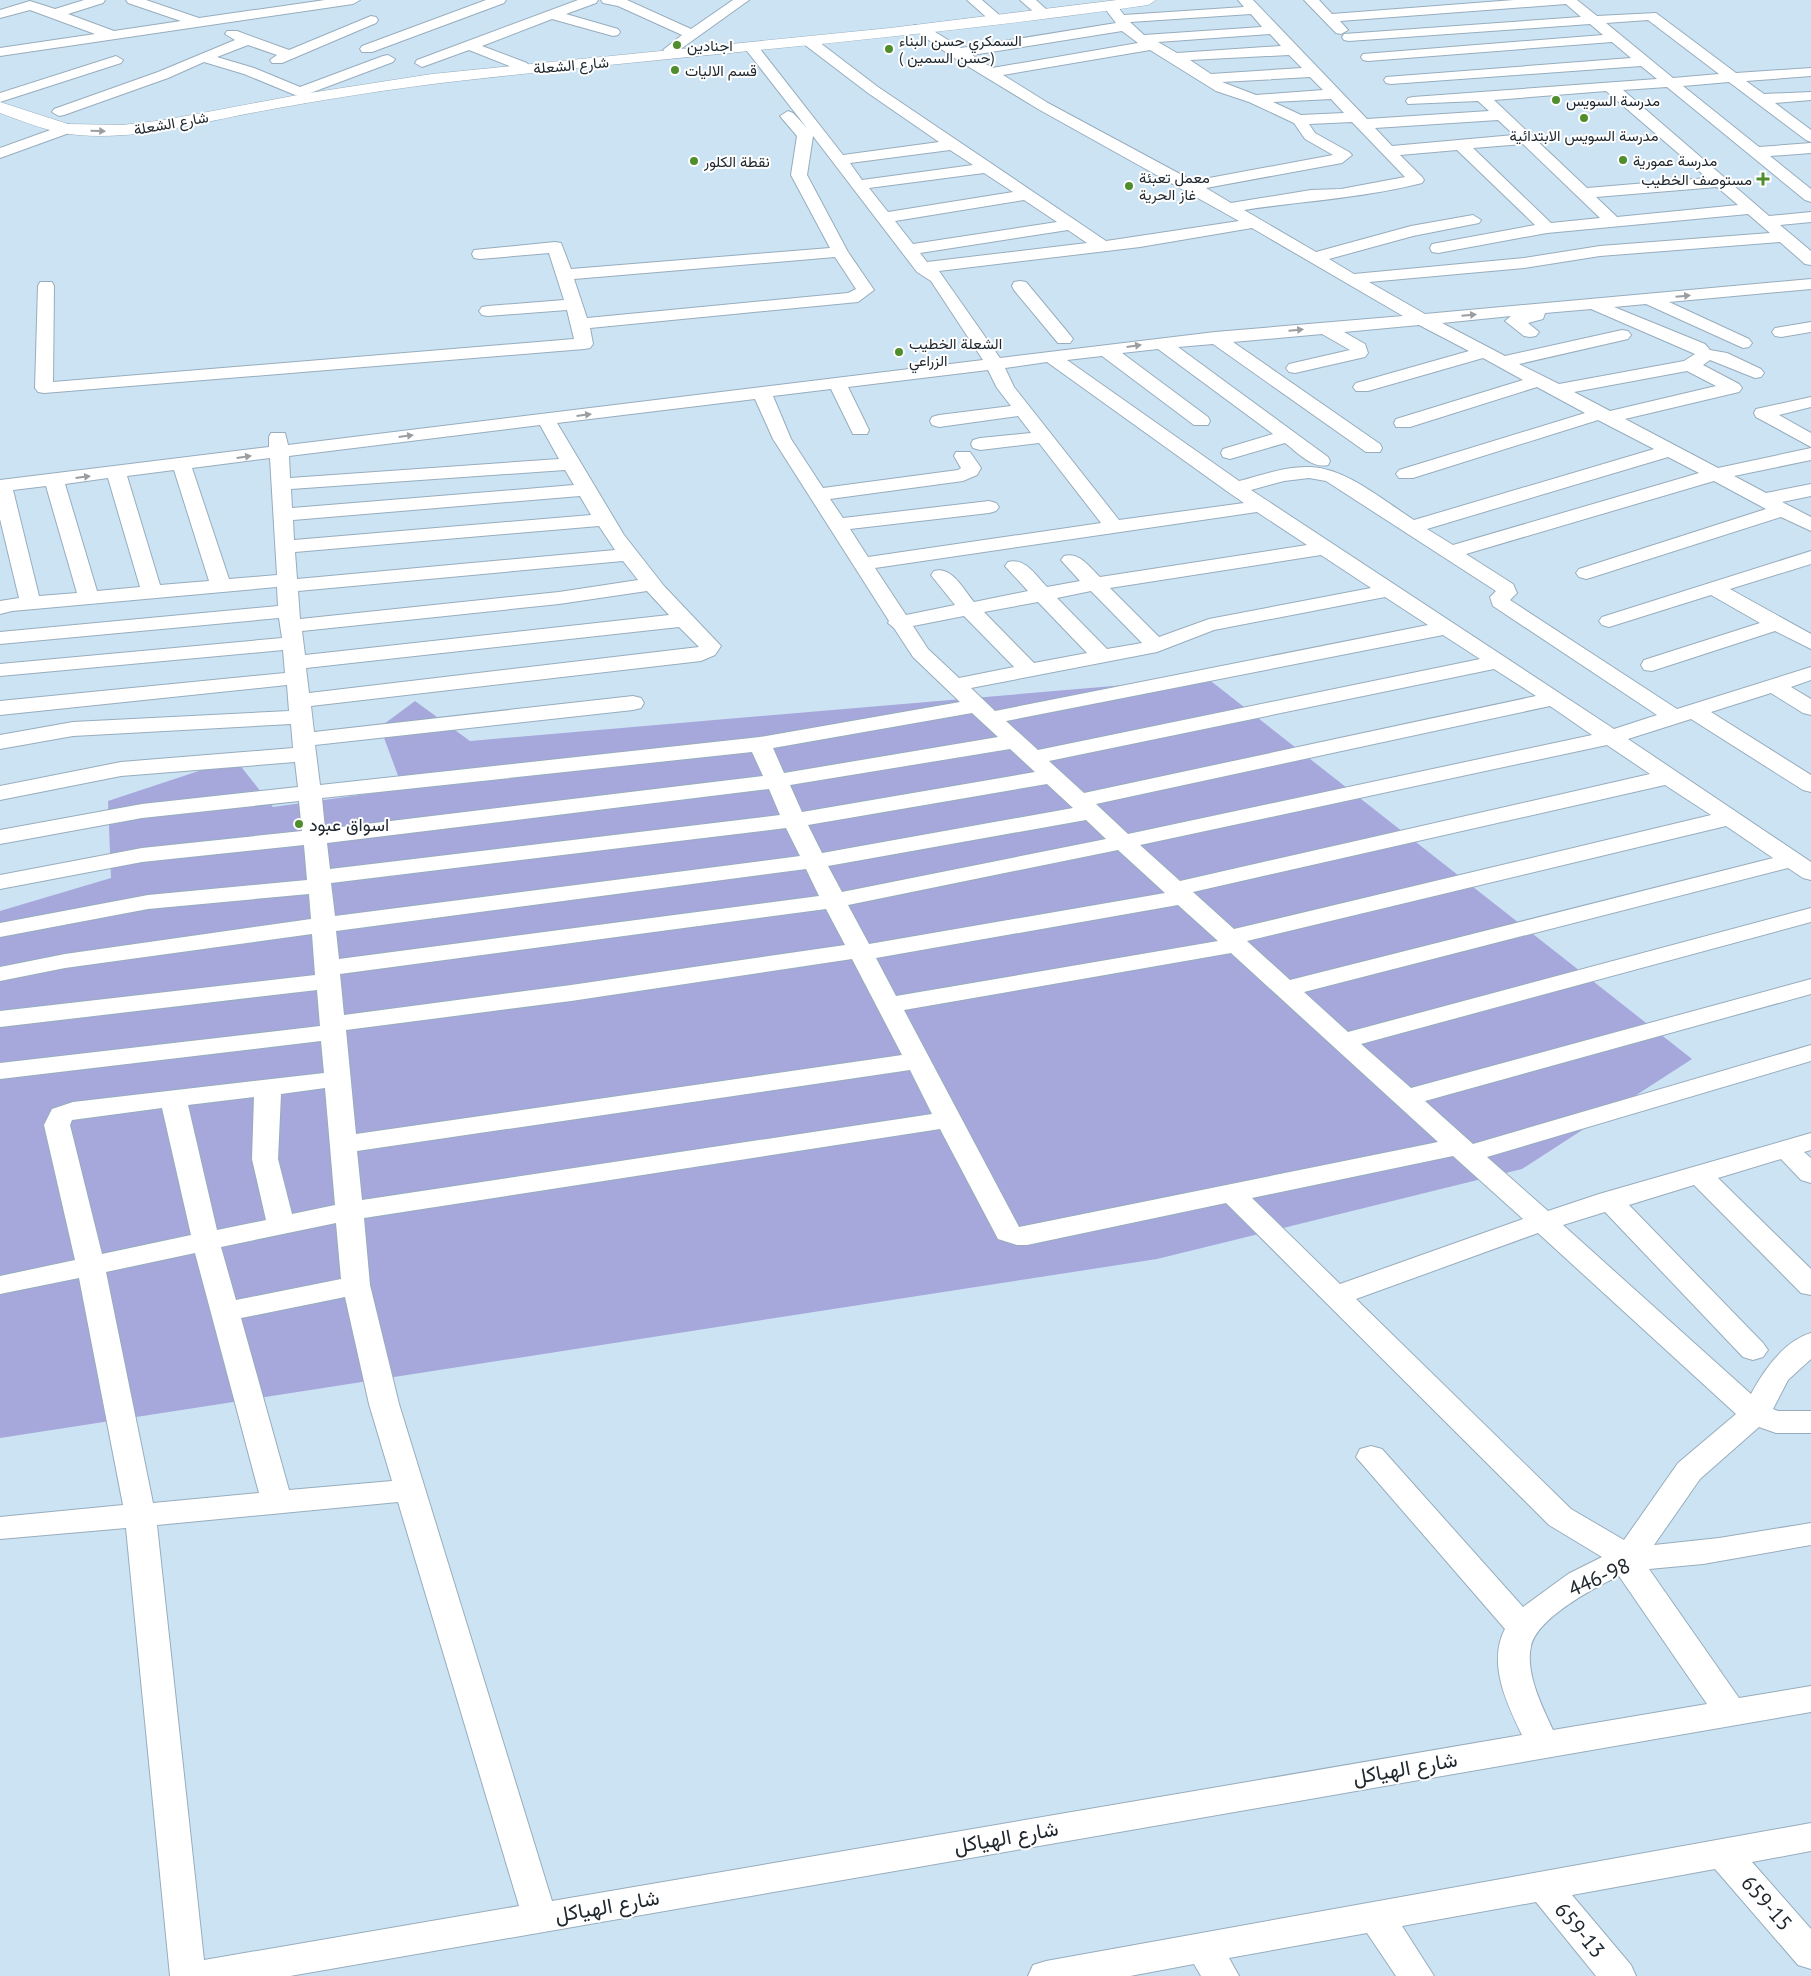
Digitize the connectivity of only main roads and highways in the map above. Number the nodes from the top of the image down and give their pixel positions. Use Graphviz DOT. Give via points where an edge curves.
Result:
graph roads {
  1 [pos="1148,0"];
  2 [pos="1114,13"];
  3 [pos="988,19"];
  4 [pos="0,98"];
  5 [pos="14,111"];
  1 -- 2 [label="main road, شارع الشعلة"];
  2 -- 3 [label="main road, شارع الشعلة"];
  2 -- 3 [label="main road, شارع الشعلة" via="1040,10"];
  3 -- 5 [label="main road, شارع الشعلة" via="522,66 410,64 300,92 184,110 104,115"];
  5 -- 3 [label="main road, شارع الشعلة, one-way" via="67,129 139,129 301,98 401,83 810,42"];
  4 -- 5 [label="main road, شارع الشعلة"];
}
